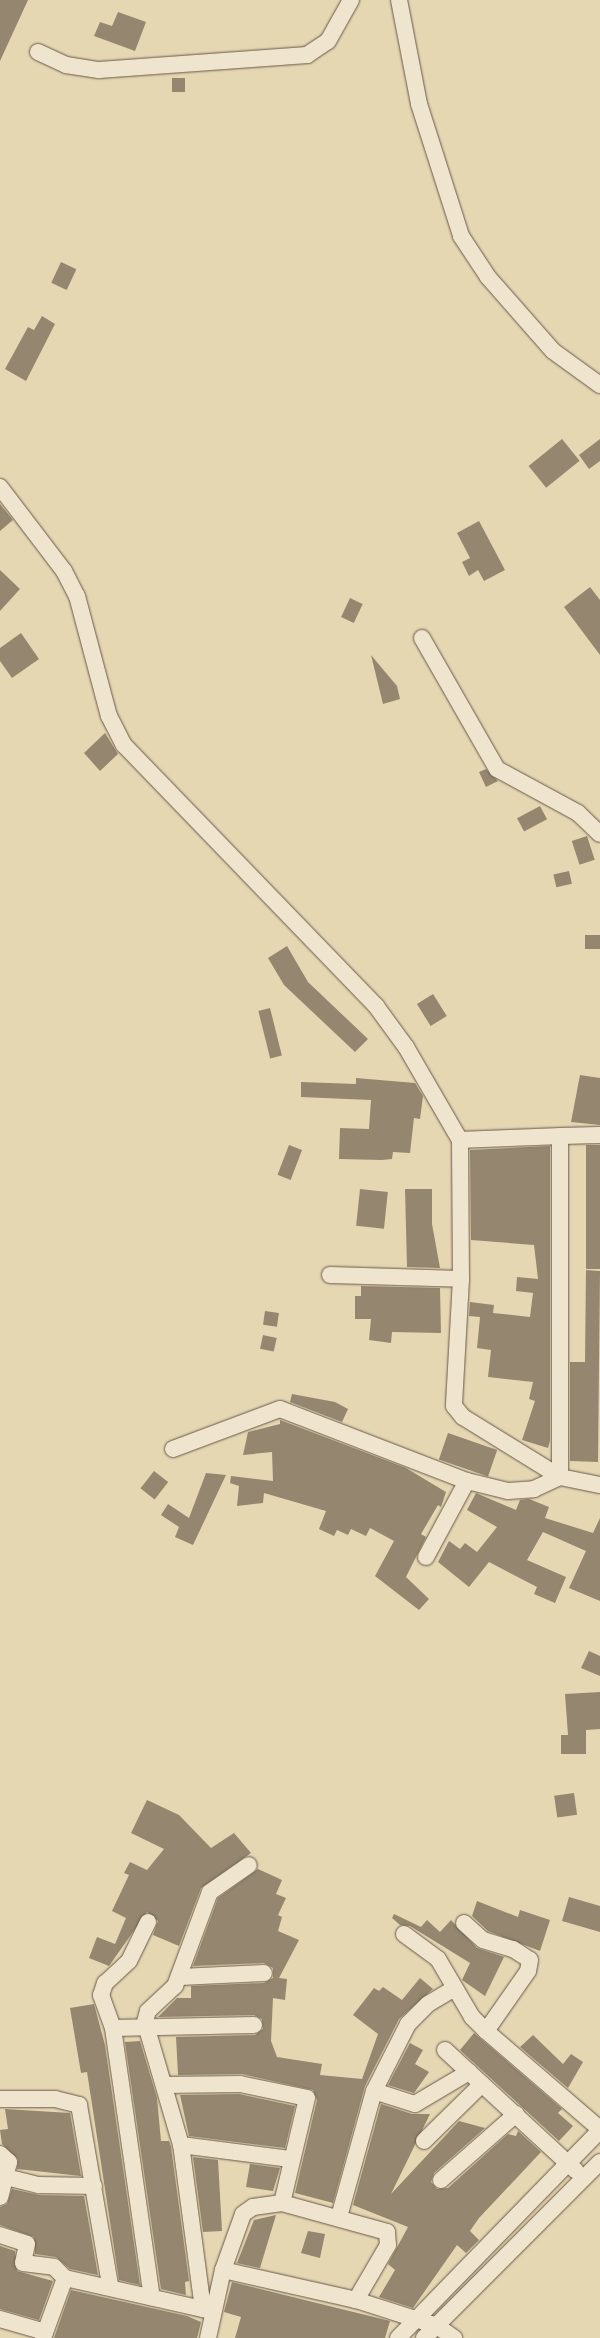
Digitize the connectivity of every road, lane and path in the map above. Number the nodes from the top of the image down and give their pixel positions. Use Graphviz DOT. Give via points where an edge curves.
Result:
graph roads {
  1 [pos="351,0"];
  2 [pos="399,0"];
  3 [pos="38,52"];
  4 [pos="600,385"];
  5 [pos="0,487"];
  6 [pos="422,638"];
  7 [pos="600,834"];
  8 [pos="600,1135"];
  9 [pos="560,1136"];
  10 [pos="460,1140"];
  11 [pos="330,1275"];
  12 [pos="461,1279"];
  13 [pos="173,1449"];
  14 [pos="560,1478"];
  15 [pos="467,1481"];
  16 [pos="600,1485"];
  17 [pos="426,1557"];
  18 [pos="249,1864"];
  19 [pos="148,1922"];
  20 [pos="464,1923"];
  21 [pos="404,1934"];
  22 [pos="264,1973"];
  23 [pos="180,1976"];
  24 [pos="455,1988"];
  25 [pos="254,2025"];
  26 [pos="146,2027"];
  27 [pos="113,2028"];
  28 [pos="486,2031"];
  29 [pos="445,2050"];
  30 [pos="469,2072"];
  31 [pos="164,2084"];
  32 [pos="482,2084"];
  33 [pos="374,2091"];
  34 [pos="0,2099"];
  35 [pos="516,2114"];
  36 [pos="600,2130"];
  37 [pos="424,2141"];
  38 [pos="181,2145"];
  39 [pos="0,2154"];
  40 [pos="290,2158"];
  41 [pos="600,2162"];
  42 [pos="569,2164"];
  43 [pos="584,2178"];
  44 [pos="442,2180"];
  45 [pos="3,2186"];
  46 [pos="94,2186"];
  47 [pos="282,2203"];
  48 [pos="339,2217"];
  49 [pos="0,2235"];
  50 [pos="223,2270"];
  51 [pos="65,2278"];
  52 [pos="110,2285"];
  53 [pos="152,2296"];
  54 [pos="356,2300"];
  55 [pos="208,2310"];
  56 [pos="414,2317"];
  57 [pos="0,2319"];
  58 [pos="437,2326"];
  59 [pos="44,2335"];
  60 [pos="208,2338"];
  61 [pos="398,2338"];
  62 [pos="424,2338"];
  63 [pos="454,2338"];
  1 -- 3 [label="street" via="328,41 307,55 99,70 66,65"];
  2 -- 4 [label="street" via="423,118 465,243 488,277 553,351"];
  5 -- 10 [label="street" via="64,571 77,596 109,716 124,745 376,1006 406,1047"];
  6 -- 7 [label="street" via="497,769 578,813"];
  8 -- 9 [label="street"];
  9 -- 10 [label="street"];
  9 -- 14 [label="street"];
  10 -- 12 [label="street"];
  11 -- 12 [label="street"];
  12 -- 14 [label="street" via="454,1406 463,1416"];
  13 -- 15 [label="street" via="280,1409"];
  14 -- 15 [label="street" via="524,1491"];
  14 -- 16 [label="street"];
  15 -- 17 [label="street"];
  18 -- 23 [label="street" via="210,1892"];
  19 -- 27 [label="street" via="125,1968 102,1988"];
  20 -- 28 [label="street" via="483,1940 513,1949 530,1960 528,1972"];
  21 -- 24 [label="street" via="438,1959"];
  22 -- 23 [label="street"];
  23 -- 26 [label="street" via="170,1993 148,2011"];
  24 -- 28 [label="street"];
  24 -- 33 [label="street" via="428,2004 408,2024"];
  25 -- 26 [label="street"];
  26 -- 27 [label="street"];
  26 -- 31 [label="street"];
  27 -- 53 [label="street"];
  28 -- 36 [label="street"];
  29 -- 30 [label="street"];
  30 -- 32 [label="street"];
  30 -- 33 [label="street" via="415,2104"];
  31 -- 38 [label="street"];
  31 -- 40 [label="street" via="240,2084 307,2098"];
  32 -- 35 [label="street"];
  32 -- 37 [label="street"];
  33 -- 48 [label="street"];
  34 -- 46 [label="street" via="55,2098 79,2105"];
  35 -- 42 [label="street"];
  35 -- 44 [label="street"];
  36 -- 42 [label="street"];
  38 -- 40 [label="street"];
  38 -- 55 [label="street"];
  39 -- 45 [label="street" via="9,2162"];
  40 -- 47 [label="street"];
  41 -- 43 [label="street"];
  42 -- 43 [label="street"];
  42 -- 56 [label="street"];
  43 -- 58 [label="street"];
  45 -- 46 [label="street"];
  46 -- 52 [label="street"];
  47 -- 48 [label="street"];
  47 -- 50 [label="street" via="253,2207 243,2214"];
  48 -- 54 [label="street" via="382,2228 389,2237"];
  49 -- 51 [label="street" via="27,2244 24,2263 54,2267"];
  50 -- 54 [label="street"];
  50 -- 55 [label="street"];
  51 -- 52 [label="street"];
  51 -- 59 [label="street"];
  52 -- 53 [label="street"];
  53 -- 55 [label="street"];
  54 -- 56 [label="street"];
  55 -- 60 [label="street"];
  56 -- 58 [label="street"];
  56 -- 61 [label="street"];
  57 -- 59 [label="street"];
  58 -- 62 [label="street"];
  58 -- 63 [label="street"];
}
